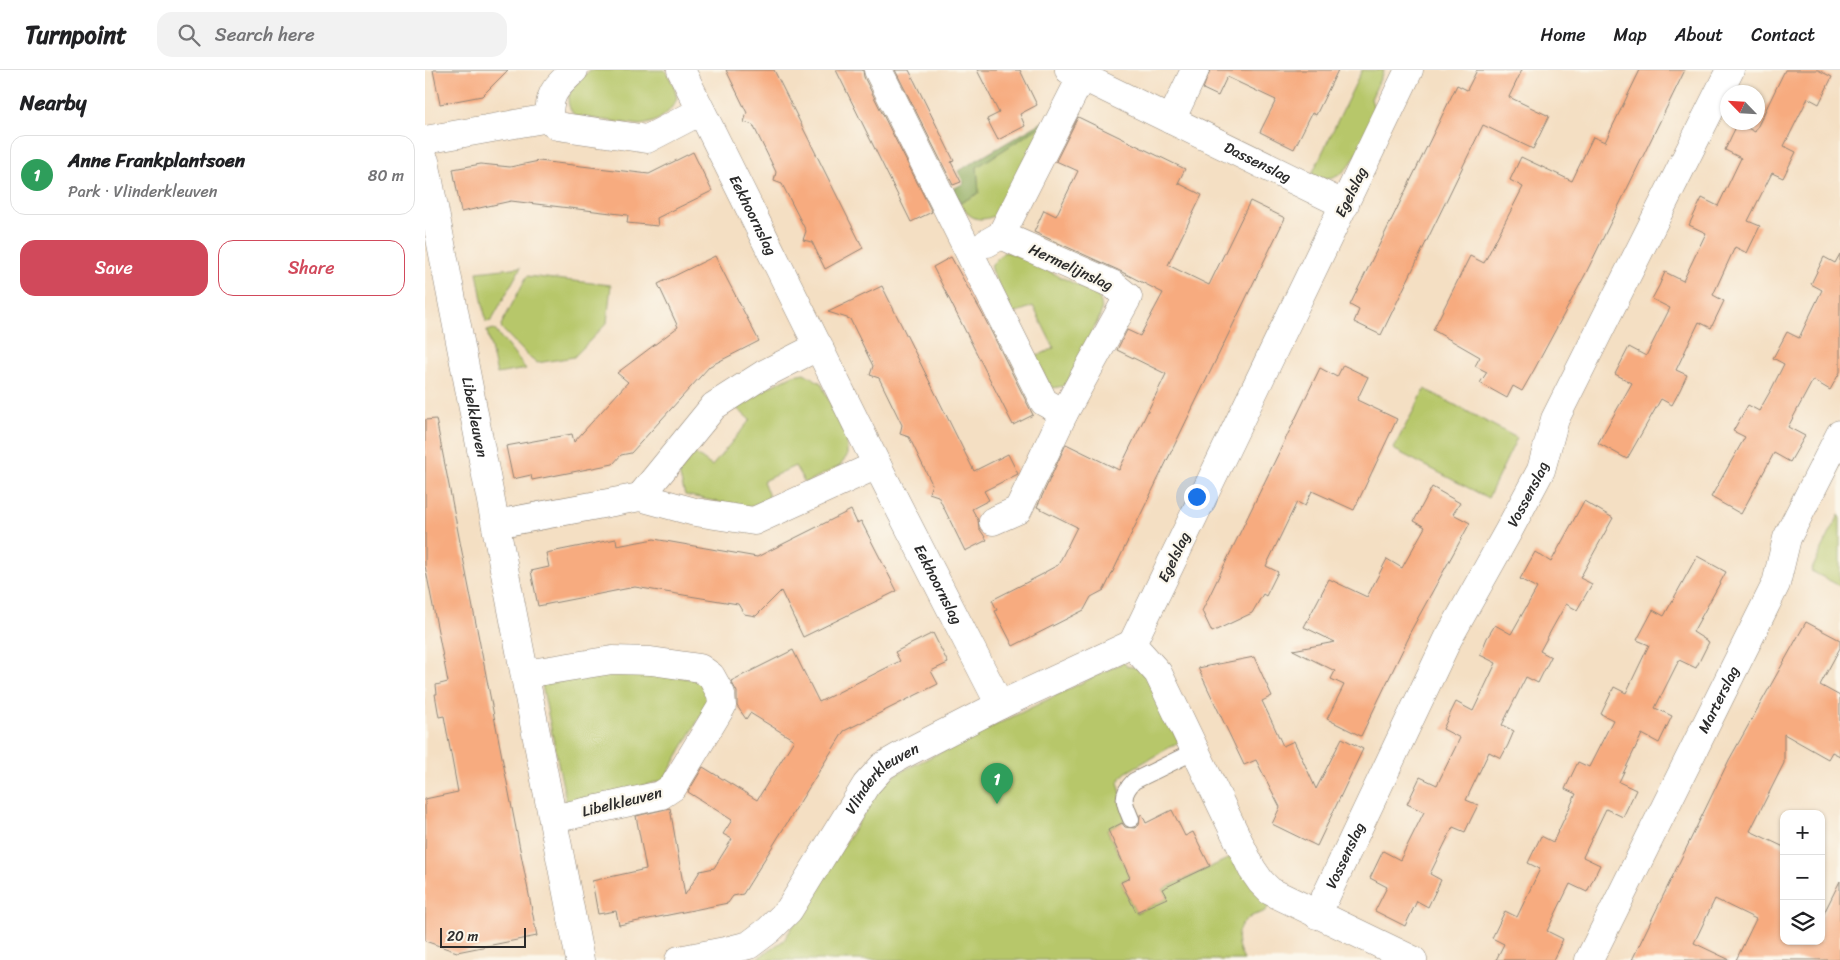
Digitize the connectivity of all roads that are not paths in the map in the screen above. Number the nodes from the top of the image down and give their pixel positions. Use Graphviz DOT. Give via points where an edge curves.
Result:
graph roads {
  1 [pos="574,70"];
  2 [pos="681,70"];
  3 [pos="878,70"];
  4 [pos="1195,70"];
  5 [pos="1409,70"];
  6 [pos="1730,70"];
  7 [pos="1076,73"];
  8 [pos="701,111"];
  9 [pos="549,118"];
  10 [pos="1171,120"];
  11 [pos="425,140"];
  12 [pos="425,160"];
  13 [pos="1345,205"];
  14 [pos="1001,235"];
  15 [pos="970,253"];
  16 [pos="819,346"];
  17 [pos="1064,413"];
  18 [pos="1840,434"];
  19 [pos="877,465"];
  20 [pos="640,497"];
  21 [pos="993,521"];
  22 [pos="495,524"];
  23 [pos="1132,644"];
  24 [pos="525,674"];
  25 [pos="1000,705"];
  26 [pos="1195,750"];
  27 [pos="553,819"];
  28 [pos="1131,819"];
  29 [pos="1317,915"];
  30 [pos="580,960"];
  31 [pos="679,960"];
  32 [pos="1413,960"];
  33 [pos="1589,960"];
  1 -- 9 [label="street" via="552,92"];
  2 -- 8 [label="street, Eekhoornslag"];
  3 -- 15 [label="street"];
  4 -- 10 [label="street"];
  5 -- 13 [label="street, Egelslag"];
  6 -- 29 [label="street, Vossenslag" via="1555,419 1541,470 1448,639"];
  7 -- 10 [label="street, Dassenslag"];
  7 -- 14 [label="street"];
  8 -- 9 [label="street" via="647,139 557,126"];
  8 -- 16 [label="street, Eekhoornslag"];
  9 -- 11 [label="street"];
  10 -- 13 [label="street, Dassenslag"];
  12 -- 22 [label="street, Libelkleuven"];
  13 -- 23 [label="street, Egelslag"];
  14 -- 15 [label="street"];
  14 -- 17 [label="street, Hermelijnslag" via="1113,284 1128,297"];
  15 -- 17 [label="street" via="1044,402"];
  16 -- 19 [label="street, Eekhoornslag"];
  16 -- 20 [label="street" via="764,374 714,406"];
  17 -- 21 [label="street, Hermelijnslag" via="1018,510"];
  18 -- 33 [label="street, Marterslag" via="1787,538 1776,584"];
  19 -- 20 [label="street" via="754,520 695,512"];
  19 -- 25 [label="street, Eekhoornslag"];
  20 -- 22 [label="street"];
  22 -- 24 [label="street, Libelkleuven"];
  23 -- 25 [label="street, Vlinderkleuven"];
  23 -- 26 [label="street" via="1159,673"];
  24 -- 27 [label="street, Libelkleuven"];
  24 -- 27 [label="street, Libelkleuven" via="612,660 651,661 700,668 711,676 721,694 722,706 673,787 661,795"];
  25 -- 31 [label="street, Vlinderkleuven" via="883,766 865,785 789,910 769,930 749,945"];
  26 -- 28 [label="lane" via="1134,781 1127,788 1125,805"];
  26 -- 29 [label="street" via="1261,882 1270,891"];
  27 -- 30 [label="street, Libelkleuven"];
  29 -- 32 [label="street"];
}
